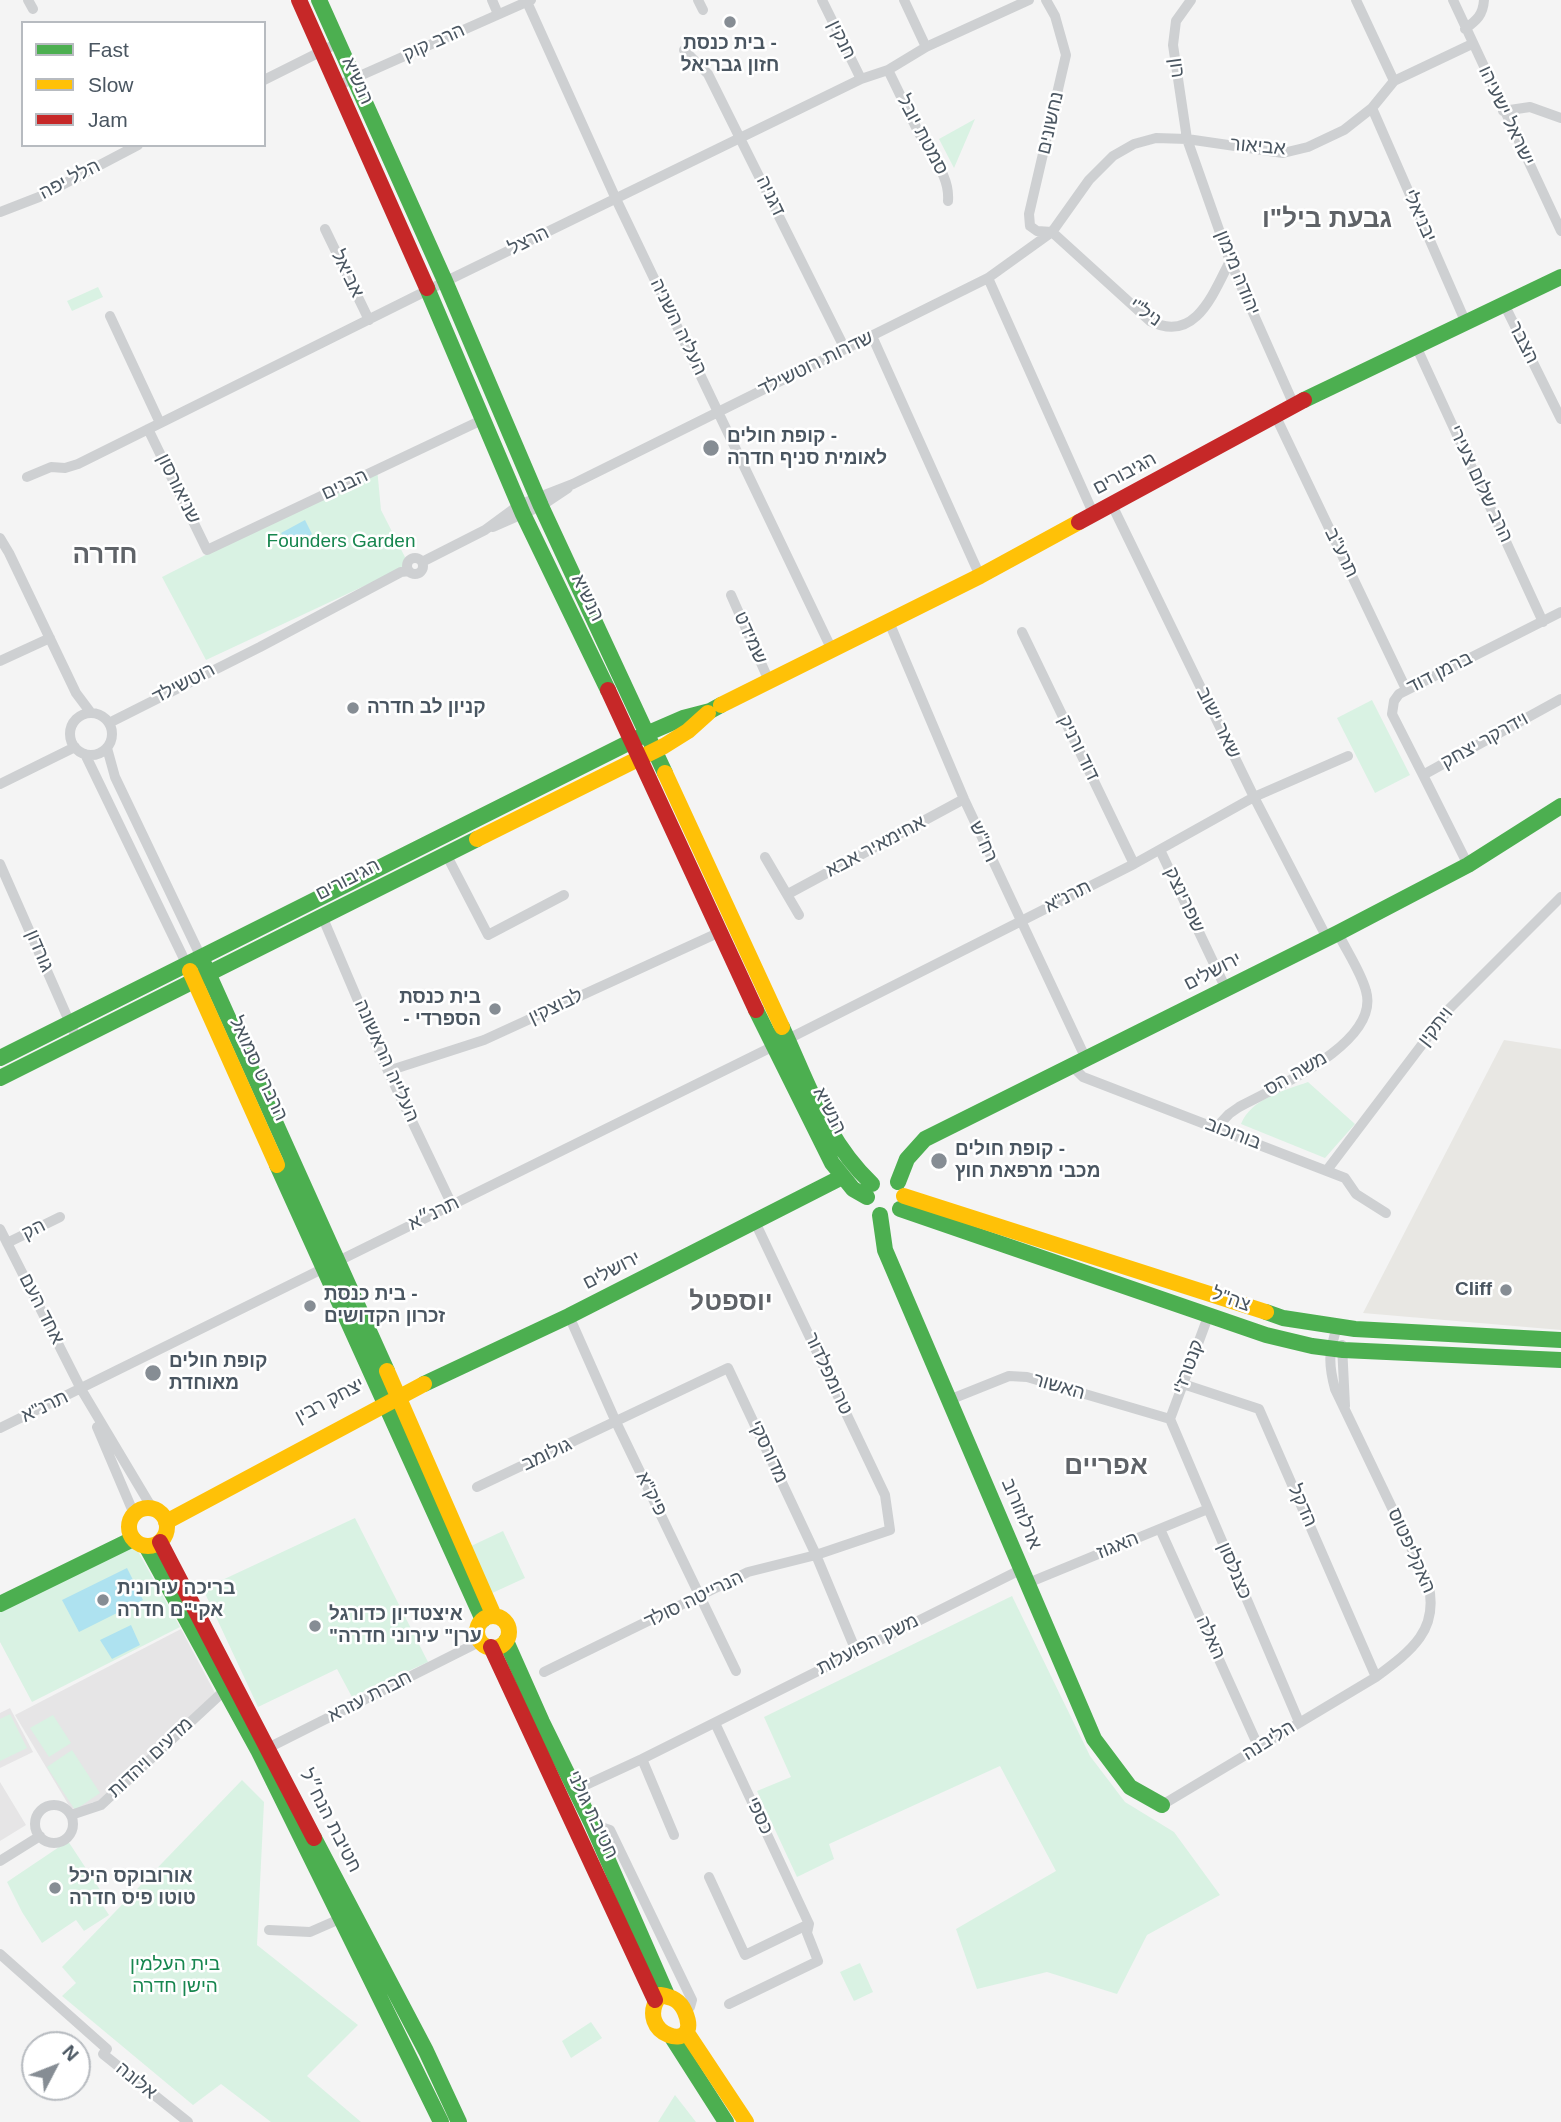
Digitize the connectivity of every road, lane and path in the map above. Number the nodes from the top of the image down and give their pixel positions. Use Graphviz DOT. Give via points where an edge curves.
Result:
graph roads {
  1 [pos="299,0"];
  2 [pos="319,0"];
  3 [pos="492,0"];
  4 [pos="822,0"];
  5 [pos="904,0"];
  6 [pos="1030,0"];
  7 [pos="1046,0"];
  8 [pos="1191,0"];
  9 [pos="1356,0"];
  10 [pos="1453,0"];
  11 [pos="1484,0"];
  12 [pos="529,1"];
  13 [pos="498,14"];
  14 [pos="1465,29"];
  15 [pos="338,43"];
  16 [pos="1472,44"];
  17 [pos="926,47"];
  18 [pos="684,50"];
  19 [pos="321,52"];
  20 [pos="888,70"];
  21 [pos="354,78"];
  22 [pos="266,79"];
  23 [pos="861,79"];
  24 [pos="1394,81"];
  25 [pos="337,86"];
  26 [pos="1372,108"];
  27 [pos="1503,111"];
  28 [pos="1561,118"];
  29 [pos="741,137"];
  30 [pos="1187,139"];
  31 [pos="134,147"];
  32 [pos="616,199"];
  33 [pos="948,201"];
  34 [pos="0,212"];
  35 [pos="325,229"];
  36 [pos="1561,230"];
  37 [pos="1052,232"];
  38 [pos="1230,261"];
  39 [pos="1561,277"];
  40 [pos="988,278"];
  41 [pos="445,281"];
  42 [pos="428,289"];
  43 [pos="1504,304"];
  44 [pos="110,316"];
  45 [pos="369,320"];
  46 [pos="1466,323"];
  47 [pos="872,336"];
  48 [pos="1416,346"];
  49 [pos="845,349"];
  50 [pos="1294,405"];
  51 [pos="718,412"];
  52 [pos="1276,417"];
  53 [pos="484,419"];
  54 [pos="1561,419"];
  55 [pos="160,423"];
  56 [pos="148,429"];
  57 [pos="27,477"];
  58 [pos="539,502"];
  59 [pos="1112,505"];
  60 [pos="522,510"];
  61 [pos="1094,515"];
  62 [pos="0,538"];
  63 [pos="207,550"];
  64 [pos="981,576"];
  65 [pos="731,595"];
  66 [pos="1561,612"];
  67 [pos="889,622"];
  68 [pos="1543,622"];
  69 [pos="1022,632"];
  70 [pos="50,638"];
  71 [pos="260,647"];
  72 [pos="832,650"];
  73 [pos="0,661"];
  74 [pos="769,681"];
  75 [pos="1406,689"];
  76 [pos="1561,699"];
  77 [pos="710,712"];
  78 [pos="91,713"];
  79 [pos="109,723"];
  80 [pos="640,737"];
  81 [pos="75,747"];
  82 [pos="107,748"];
  83 [pos="85,754"];
  84 [pos="648,754"];
  85 [pos="1348,756"];
  86 [pos="1423,775"];
  87 [pos="0,784"];
  88 [pos="1254,797"];
  89 [pos="964,799"];
  90 [pos="1561,807"];
  91 [pos="1160,850"];
  92 [pos="446,854"];
  93 [pos="765,857"];
  94 [pos="0,864"];
  95 [pos="1134,864"];
  96 [pos="1468,865"];
  97 [pos="788,894"];
  98 [pos="564,895"];
  99 [pos="1561,897"];
  100 [pos="799,915"];
  101 [pos="322,916"];
  102 [pos="1020,921"];
  103 [pos="720,932"];
  104 [pos="1333,936"];
  105 [pos="193,959"];
  106 [pos="202,976"];
  107 [pos="1226,989"];
  108 [pos="70,1022"];
  109 [pos="77,1039"];
  110 [pos="780,1042"];
  111 [pos="0,1058"];
  112 [pos="1079,1062"];
  113 [pos="388,1071"];
  114 [pos="0,1078"];
  115 [pos="1216,1128"];
  116 [pos="1328,1170"];
  117 [pos="842,1177"];
  118 [pos="869,1191"];
  119 [pos="901,1196"];
  120 [pos="452,1205"];
  121 [pos="1386,1213"];
  122 [pos="880,1214"];
  123 [pos="60,1217"];
  124 [pos="755,1222"];
  125 [pos="0,1229"];
  126 [pos="7,1243"];
  127 [pos="333,1264"];
  128 [pos="1209,1314"];
  129 [pos="569,1316"];
  130 [pos="1337,1327"];
  131 [pos="1561,1340"];
  132 [pos="1336,1350"];
  133 [pos="1561,1360"];
  134 [pos="1183,1384"];
  135 [pos="81,1389"];
  136 [pos="388,1400"];
  137 [pos="949,1400"];
  138 [pos="1170,1419"];
  139 [pos="616,1422"];
  140 [pos="0,1428"];
  141 [pos="0,1434"];
  142 [pos="477,1487"];
  143 [pos="1208,1509"];
  144 [pos="134,1514"];
  145 [pos="160,1515"];
  146 [pos="1160,1528"];
  147 [pos="890,1530"];
  148 [pos="142,1540"];
  149 [pos="816,1555"];
  150 [pos="1025,1576"];
  151 [pos="0,1596"];
  152 [pos="702,1597"];
  153 [pos="0,1604"];
  154 [pos="489,1618"];
  155 [pos="493,1643"];
  156 [pos="856,1651"];
  157 [pos="736,1671"];
  158 [pos="544,1672"];
  159 [pos="1376,1677"];
  160 [pos="225,1690"];
  161 [pos="1299,1722"];
  162 [pos="715,1723"];
  163 [pos="1259,1748"];
  164 [pos="264,1750"];
  165 [pos="642,1759"];
  166 [pos="575,1790"];
  167 [pos="1162,1805"];
  168 [pos="71,1815"];
  169 [pos="592,1824"];
  170 [pos="674,1835"];
  171 [pos="40,1836"];
  172 [pos="0,1861"];
  173 [pos="709,1877"];
  174 [pos="342,1918"];
  175 [pos="809,1924"];
  176 [pos="268,1930"];
  177 [pos="0,1954"];
  178 [pos="661,1998"];
  179 [pos="729,2004"];
  180 [pos="685,2011"];
  181 [pos="680,2036"];
  182 [pos="188,2122"];
  183 [pos="441,2122"];
  184 [pos="459,2122"];
  185 [pos="726,2122"];
  186 [pos="746,2122"];
  1 -- 19 [label="street, הנשיא"];
  2 -- 15 [label="street, הנשיא"];
  3 -- 13 [label="street"];
  4 -- 23 [label="street, חנקין"];
  5 -- 17 [label="street"];
  6 -- 17 [label="street, הרצל"];
  7 -- 37 [label="street, נחשונים" via="1066,55 1029,214 1030,226"];
  8 -- 30 [label="street, רון" via="1176,21 1173,45"];
  9 -- 24 [label="street"];
  10 -- 14 [label="street, ישראל ישעיהו"];
  11 -- 14 [label="street" via="1483,12"];
  12 -- 13 [label="street, הרב קוק"];
  12 -- 32 [label="street, העליה השניה"];
  13 -- 21 [label="street, הרב קוק"];
  14 -- 16 [label="street, ישראל ישעיהו"];
  15 -- 19 [label="street"];
  15 -- 21 [label="street, הנשיא"];
  16 -- 24 [label="street, אביאור"];
  16 -- 27 [label="street, ישראל ישעיהו"];
  17 -- 20 [label="street, הרצל"];
  18 -- 29 [label="street, דגניה" via="708,74"];
  19 -- 22 [label="street"];
  19 -- 25 [label="street, הנשיא"];
  20 -- 23 [label="street, הרצל"];
  20 -- 33 [label="street, סמטת יובל" via="943,175"];
  21 -- 25 [label="street, הרב קוק"];
  21 -- 41 [label="street, הנשיא"];
  23 -- 29 [label="street, הרצל"];
  24 -- 26 [label="street, אביאור"];
  25 -- 42 [label="street, הנשיא"];
  26 -- 30 [label="street, אביאור" via="1343,130 1283,153"];
  26 -- 46 [label="street, יבניאלי"];
  27 -- 28 [label="street" via="1530,107"];
  27 -- 36 [label="street, ישראל ישעיהו"];
  29 -- 32 [label="street, הרצל"];
  29 -- 49 [label="street, דגניה"];
  30 -- 37 [label="street, אביאור" via="1156,138 1112,156"];
  30 -- 38 [label="street, יהודה מימון"];
  31 -- 34 [label="street, הלל יפה" via="39,197"];
  32 -- 41 [label="street, הרצל"];
  32 -- 51 [label="street, העליה השניה"];
  35 -- 45 [label="street, אביאל"];
  37 -- 38 [label="street, ניל\"י" via="1163,328 1190,322 1212,296"];
  37 -- 40 [label="street, שדרות רוטשילד"];
  38 -- 50 [label="street, יהודה מימון"];
  39 -- 43 [label="street, הגיבורים"];
  40 -- 47 [label="street, שדרות רוטשילד"];
  40 -- 61 [label="street"];
  41 -- 42 [label="street, הרצל"];
  41 -- 58 [label="street, הנשיא"];
  42 -- 45 [label="street, הרצל"];
  42 -- 53 [label="street, הנשיא"];
  43 -- 46 [label="street, הגיבורים"];
  43 -- 54 [label="street, הצבר"];
  44 -- 55 [label="street"];
  45 -- 55 [label="street, הרצל"];
  46 -- 48 [label="street, הגיבורים"];
  47 -- 49 [label="street, שדרות רוטשילד"];
  47 -- 64 [label="street"];
  48 -- 50 [label="street, הגיבורים"];
  48 -- 68 [label="street, הרב שלום צעירי"];
  49 -- 51 [label="street, שדרות רוטשילד"];
  50 -- 52 [label="street, הגיבורים"];
  51 -- 58 [label="street, שדרות רוטשילד"];
  51 -- 72 [label="street, העליה השניה"];
  52 -- 59 [label="street, הגיבורים"];
  52 -- 75 [label="street, תרע\"ב"];
  53 -- 60 [label="street, הנשיא"];
  53 -- 63 [label="street, הבנים"];
  55 -- 56 [label="street, הרצל"];
  56 -- 57 [label="street, הרצל" via="72,467 51,467"];
  56 -- 63 [label="street, שניאורסון"];
  58 -- 60 [label="street, שדרות רוטשילד"];
  58 -- 80 [label="street, הנשיא"];
  59 -- 61 [label="street, הגיבורים"];
  59 -- 88 [label="street, שאר ישוב"];
  60 -- 71 [label="street, שדרות רוטשילד" via="422,562 419,573 401,572"];
  60 -- 80 [label="street, הנשיא"];
  61 -- 64 [label="street, הגיבורים"];
  62 -- 70 [label="street"];
  64 -- 67 [label="street, הגיבורים"];
  65 -- 74 [label="street, שמידט"];
  66 -- 68 [label="street, ברמן דוד"];
  67 -- 72 [label="street, הגיבורים"];
  67 -- 89 [label="street, רח\"ש"];
  68 -- 75 [label="street, ברמן דוד"];
  69 -- 95 [label="street, דוד ורניק"];
  70 -- 73 [label="street"];
  70 -- 78 [label="street" via="76,693"];
  71 -- 79 [label="street, רוטשילד"];
  72 -- 74 [label="street, הגיבורים"];
  74 -- 77 [label="street, הגיבורים"];
  75 -- 86 [label="street, ברמן דוד" via="1394,701 1392,714"];
  76 -- 86 [label="street, וידרקר יצחק"];
  77 -- 80 [label="street, הגיבורים"];
  77 -- 84 [label="street, הגיבורים" via="688,732"];
  78 -- 79 [label="street"];
  78 -- 81 [label="street" via="74,722 70,735"];
  79 -- 82 [label="street" via="113,736"];
  80 -- 84 [label="street, הנשיא"];
  80 -- 105 [label="street, הגיבורים"];
  81 -- 83 [label="street"];
  81 -- 87 [label="street"];
  82 -- 83 [label="street" via="97,755"];
  82 -- 105 [label="street, הרברט סמואל" via="115,777"];
  83 -- 105 [label="street, הרברט סמואל"];
  84 -- 92 [label="street, הגיבורים"];
  84 -- 103 [label="street, הנשיא"];
  84 -- 110 [label="street, הנשיא"];
  85 -- 88 [label="street, תרנ\"א"];
  86 -- 96 [label="street, וידרקר יצחק"];
  88 -- 91 [label="street, תרנ\"א"];
  88 -- 104 [label="street, שאר ישוב"];
  89 -- 97 [label="street, אחימאיר אבא"];
  89 -- 102 [label="street, רח\"ש"];
  90 -- 96 [label="street, ירושלים"];
  91 -- 95 [label="street, תרנ\"א"];
  91 -- 107 [label="street, שפרינצק"];
  92 -- 98 [label="street" via="488,936"];
  92 -- 101 [label="street, הגיבורים"];
  93 -- 97 [label="street"];
  94 -- 108 [label="street, גורדון"];
  95 -- 102 [label="street, תרנ\"א"];
  96 -- 104 [label="street, ירושלים"];
  97 -- 100 [label="street"];
  99 -- 116 [label="street, ויתקין" via="1449,1009"];
  101 -- 106 [label="street, הגיבורים"];
  101 -- 113 [label="street, העלייה הראשונה"];
  102 -- 110 [label="street, תרנ\"א"];
  102 -- 112 [label="street, רח\"ש"];
  103 -- 110 [label="street, הנשיא"];
  103 -- 113 [label="street, לבוצקין" via="484,1040"];
  104 -- 107 [label="street, ירושלים"];
  104 -- 115 [label="street, משה הס" via="1366,991 1365,1011 1354,1033 1323,1061 1239,1107"];
  105 -- 106 [label="street, הרברט סמואל"];
  105 -- 108 [label="street, הגיבורים"];
  106 -- 109 [label="street, הגיבורים"];
  106 -- 127 [label="street, הרברט סמואל"];
  107 -- 112 [label="street, ירושלים"];
  108 -- 109 [label="street, גורדון"];
  108 -- 111 [label="street, הגיבורים"];
  109 -- 114 [label="street, הגיבורים"];
  110 -- 117 [label="street, הנשיא" via="817,1135"];
  110 -- 118 [label="street, הנשיא"];
  110 -- 120 [label="street, תרנ״א"];
  112 -- 115 [label="street, בורוכוב" via="1083,1077"];
  112 -- 119 [label="street, ירושלים" via="925,1139 900,1170"];
  113 -- 120 [label="street, העלייה הראשונה"];
  115 -- 116 [label="street, בורוכוב"];
  116 -- 121 [label="street, בורוכוב" via="1345,1178 1356,1195"];
  117 -- 118 [label="street, הנשיא" via="853,1189"];
  117 -- 124 [label="street, ירושלים"];
  118 -- 119 [label="street" via="882,1178"];
  118 -- 122 [label="street" via="870,1208"];
  119 -- 122 [label="street" via="890,1215"];
  119 -- 128 [label="street, צה\"ל"];
  119 -- 130 [label="street, צה\"ל" via="1270,1314"];
  120 -- 127 [label="street, תרנ״א"];
  122 -- 137 [label="street, ארלוזורוב" via="885,1250"];
  123 -- 126 [label="street, הק"];
  124 -- 129 [label="street, ירושלים"];
  124 -- 147 [label="street, טרומפלדור" via="885,1494"];
  125 -- 126 [label="street, אחד העם"];
  126 -- 135 [label="street, אחד העם"];
  127 -- 135 [label="street, תרנ״א"];
  127 -- 136 [label="street, הרברט סמואל"];
  128 -- 132 [label="street, צה\"ל" via="1266,1335"];
  128 -- 134 [label="street, קנטרז'י"];
  129 -- 136 [label="street, ירושלים"];
  129 -- 139 [label="street, פיק\"א"];
  130 -- 131 [label="street, צה\"ל"];
  130 -- 132 [label="street, האקליפטוס"];
  132 -- 133 [label="street, צה\"ל"];
  132 -- 159 [label="street, האקליפטוס" via="1331,1375 1345,1412 1433,1601 1420,1639"];
  134 -- 138 [label="street, קנטרז'י"];
  134 -- 159 [label="street, הדקל" via="1259,1409"];
  135 -- 140 [label="street, תרנ\"א"];
  135 -- 141 [label="street, תרנ\"א"];
  135 -- 144 [label="street, אחד העם"];
  135 -- 145 [label="street, אחד העם"];
  136 -- 145 [label="street, יצחק רבין"];
  136 -- 154 [label="street"];
  137 -- 138 [label="street, האשור" via="1009,1376 1027,1377"];
  137 -- 150 [label="street, ארלוזורוב"];
  138 -- 143 [label="street, כצנלסון"];
  139 -- 142 [label="street, גולומב"];
  139 -- 149 [label="street, מדורסקי" via="728,1368"];
  139 -- 152 [label="street, פיק\"א"];
  143 -- 146 [label="street, האגוז"];
  143 -- 161 [label="street, כצנלסון"];
  144 -- 145 [label="street, יצחק רבין" via="139,1510"];
  144 -- 148 [label="street" via="129,1527"];
  145 -- 148 [label="street" via="167,1531"];
  146 -- 150 [label="street, האגוז"];
  146 -- 163 [label="street, האלה"];
  147 -- 149 [label="street, הנרייטה סולד"];
  148 -- 151 [label="street"];
  148 -- 153 [label="street"];
  148 -- 160 [label="street, חטיבת הנח״ל"];
  148 -- 164 [label="street, חטיבת הנח״ל"];
  149 -- 152 [label="street, הנרייטה סולד" via="748,1573"];
  149 -- 156 [label="street, מדורסקי"];
  150 -- 156 [label="street, משק הפועלות"];
  150 -- 167 [label="street, ארלוזורוב" via="1094,1739 1130,1787"];
  152 -- 157 [label="street, פיק\"א"];
  152 -- 158 [label="street, הנרייטה סולד"];
  154 -- 155 [label="street" via="478,1632"];
  154 -- 155 [label="street" via="503,1619 508,1628"];
  155 -- 164 [label="street, חברת עזרא"];
  155 -- 166 [label="street, חטיבת גולני"];
  155 -- 178 [label="street, חטיבת גולני"];
  156 -- 162 [label="street, משק הפועלות"];
  159 -- 161 [label="street, הליבנה"];
  160 -- 164 [label="street, חטיבת הנח״ל"];
  160 -- 168 [label="street, מדעים ויהדות" via="101,1805"];
  161 -- 163 [label="street, הליבנה"];
  162 -- 165 [label="street"];
  162 -- 175 [label="street, כספי"];
  163 -- 167 [label="street, הליבנה"];
  164 -- 174 [label="street, חטיבת הנח״ל"];
  164 -- 184 [label="street, חטיבת הנח״ל" via="426,2051"];
  165 -- 166 [label="street"];
  165 -- 170 [label="street"];
  166 -- 169 [label="street, חטיבת גולני"];
  168 -- 171 [label="street" via="73,1829 66,1840 53,1843"];
  168 -- 171 [label="street" via="60,1806 43,1809 35,1826"];
  169 -- 178 [label="street, חטיבת גולני"];
  169 -- 180 [label="street, חטיבת גולני" via="610,1830 692,2000"];
  171 -- 172 [label="street"];
  173 -- 175 [label="street" via="745,1955"];
  174 -- 176 [label="street" via="310,1933"];
  174 -- 183 [label="street, חטיבת הנח״ל"];
  175 -- 179 [label="street, כספי" via="807,1933 818,1961"];
  177 -- 182 [label="street, אלונה" via="107,2049 103,2054"];
  178 -- 180 [label="street" via="677,2000"];
  178 -- 181 [label="street" via="653,2008 660,2030"];
  180 -- 181 [label="street" via="688,2026"];
  181 -- 185 [label="street"];
  181 -- 186 [label="street"];
}
